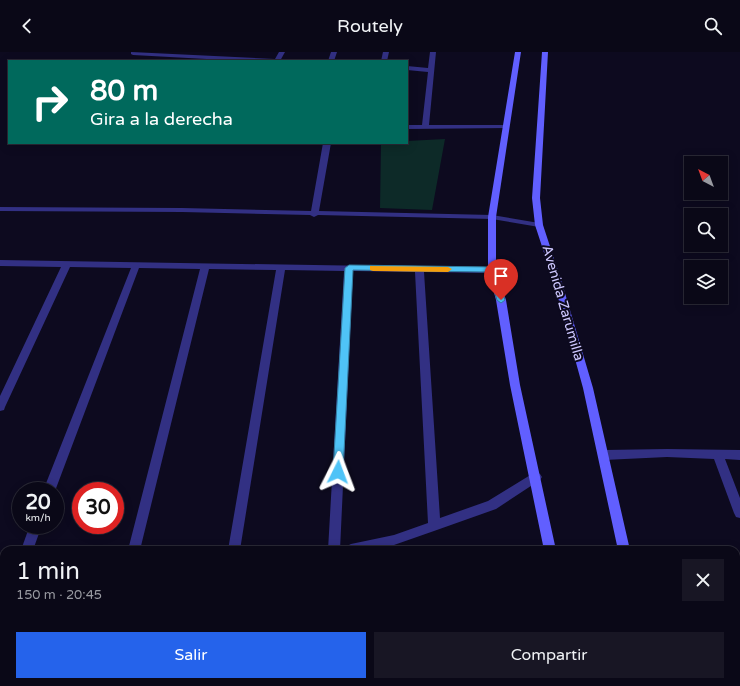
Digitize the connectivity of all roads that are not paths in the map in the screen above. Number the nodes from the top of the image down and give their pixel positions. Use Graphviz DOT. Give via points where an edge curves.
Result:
graph roads {
  1 [pos="231,52"];
  2 [pos="433,52"];
  3 [pos="518,52"];
  4 [pos="545,52"];
  5 [pos="132,53"];
  6 [pos="181,56"];
  7 [pos="227,60"];
  8 [pos="408,68"];
  9 [pos="431,70"];
  10 [pos="408,127"];
  11 [pos="425,127"];
  12 [pos="506,127"];
  13 [pos="328,144"];
  14 [pos="0,209"];
  15 [pos="314,215"];
  16 [pos="492,217"];
  17 [pos="539,225"];
  18 [pos="0,262"];
  19 [pos="67,264"];
  20 [pos="136,265"];
  21 [pos="204,266"];
  22 [pos="281,267"];
  23 [pos="349,268"];
  24 [pos="419,269"];
  25 [pos="492,270"];
  26 [pos="0,407"];
  27 [pos="604,455"];
  28 [pos="718,455"];
  29 [pos="740,455"];
  30 [pos="536,477"];
  31 [pos="52,482"];
  32 [pos="740,513"];
  33 [pos="434,526"];
  34 [pos="33,534"];
  35 [pos="394,545"];
  36 [pos="28,546"];
  37 [pos="135,546"];
  38 [pos="235,546"];
  39 [pos="334,546"];
  40 [pos="549,546"];
  41 [pos="623,546"];
  1 -- 7 [label="street"];
  2 -- 9 [label="street"];
  3 -- 12 [label="street"];
  4 -- 17 [label="street, Avenida Zarumilla" via="536,198"];
  5 -- 6 [label="street"];
  6 -- 7 [label="street"];
  8 -- 9 [label="street"];
  9 -- 11 [label="street"];
  10 -- 11 [label="street"];
  11 -- 12 [label="street"];
  12 -- 16 [label="street"];
  13 -- 15 [label="street"];
  14 -- 15 [label="street" via="182,210"];
  15 -- 16 [label="street"];
  16 -- 17 [label="street"];
  16 -- 25 [label="street"];
  17 -- 27 [label="street, Avenida Zarumilla" via="588,388"];
  18 -- 19 [label="street"];
  19 -- 20 [label="street"];
  19 -- 26 [label="street"];
  20 -- 21 [label="street"];
  20 -- 31 [label="street"];
  21 -- 22 [label="street"];
  21 -- 37 [label="street"];
  22 -- 23 [label="street"];
  22 -- 38 [label="street"];
  23 -- 24 [label="street"];
  23 -- 39 [label="street"];
  24 -- 25 [label="street"];
  24 -- 33 [label="street"];
  25 -- 30 [label="street" via="501,300 515,385"];
  27 -- 28 [label="street"];
  27 -- 41 [label="street, Avenida Zarumilla"];
  28 -- 29 [label="street"];
  28 -- 32 [label="street"];
  30 -- 33 [label="street" via="492,505"];
  30 -- 40 [label="street"];
  33 -- 35 [label="street"];
  34 -- 36 [label="street"];
}
